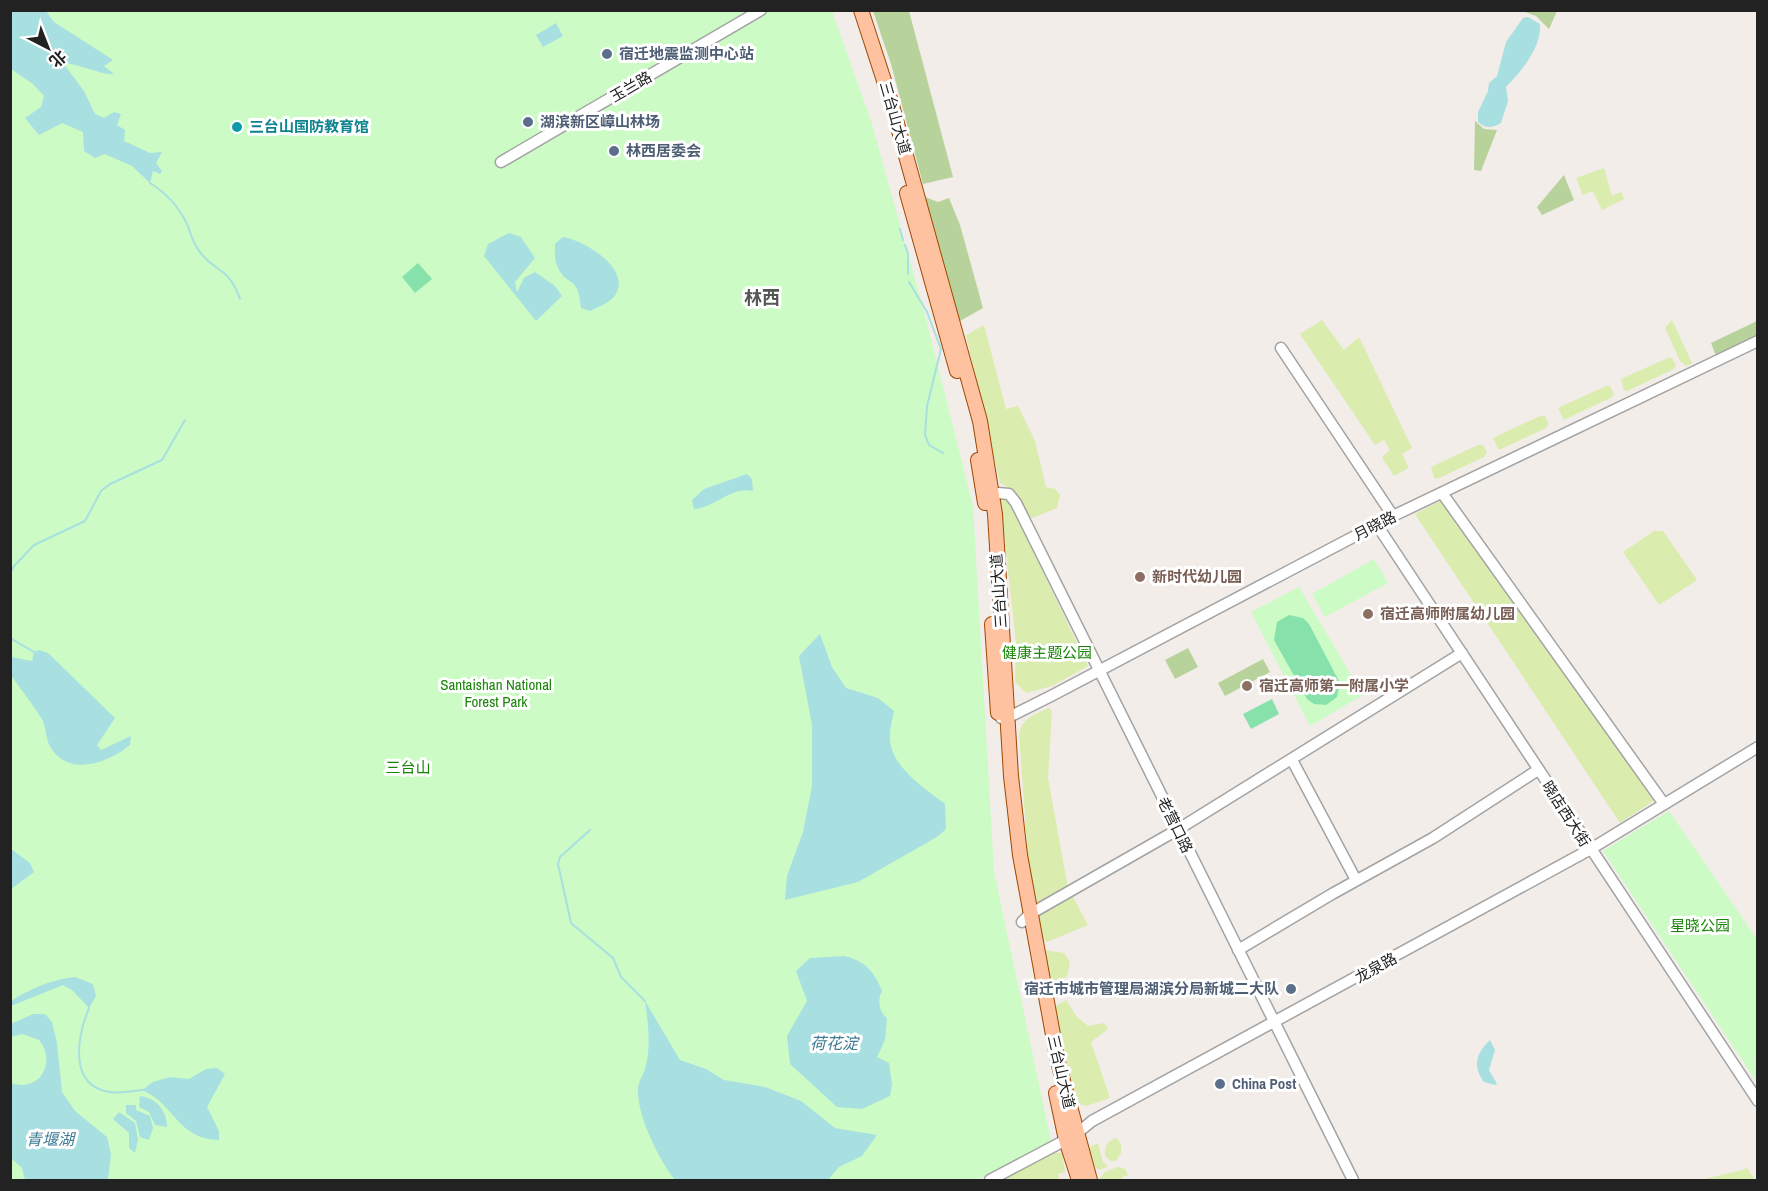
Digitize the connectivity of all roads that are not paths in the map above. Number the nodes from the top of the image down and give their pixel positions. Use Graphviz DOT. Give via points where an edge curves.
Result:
graph roads {
  1 [pos="761,10"];
  2 [pos="852,10"];
  3 [pos="861,10"];
  4 [pos="501,162"];
  5 [pos="1758,341"];
  6 [pos="1281,348"];
  7 [pos="988,492"];
  8 [pos="1442,493"];
  9 [pos="1393,516"];
  10 [pos="1377,525"];
  11 [pos="1462,653"];
  12 [pos="1099,670"];
  13 [pos="1003,718"];
  14 [pos="1758,747"];
  15 [pos="1292,760"];
  16 [pos="1538,770"];
  17 [pos="1664,804"];
  18 [pos="1177,830"];
  19 [pos="1590,850"];
  20 [pos="1356,880"];
  21 [pos="1026,918"];
  22 [pos="1238,950"];
  23 [pos="1274,1023"];
  24 [pos="1758,1101"];
  25 [pos="1071,1137"];
  26 [pos="990,1180"];
  27 [pos="1079,1180"];
  28 [pos="1090,1180"];
  29 [pos="1353,1180"];
  1 -- 4 [label="street, 玉兰路"];
  2 -- 7 [label="main road, 三台山大道" via="881,101"];
  3 -- 7 [label="main road, 三台山大道" via="891,102 980,421"];
  5 -- 8 [label="street, 月晓路"];
  6 -- 9 [label="street"];
  7 -- 12 [label="street, 老营口路" via="1009,494 1016,503"];
  7 -- 13 [label="main road, 三台山大道"];
  8 -- 9 [label="street, 月晓路"];
  8 -- 17 [label="street"];
  9 -- 10 [label="street, 月晓路"];
  10 -- 11 [label="street, 晓店西大街"];
  10 -- 12 [label="street, 月晓路"];
  11 -- 15 [label="street"];
  11 -- 16 [label="street, 晓店西大街"];
  12 -- 13 [label="street, 月晓路"];
  12 -- 18 [label="street, 老营口路"];
  13 -- 21 [label="main road, 三台山大道" via="1005,802"];
  14 -- 17 [label="street, 龙泉路"];
  15 -- 18 [label="street"];
  15 -- 20 [label="street"];
  16 -- 19 [label="street, 晓店西大街"];
  16 -- 20 [label="street" via="1481,809"];
  17 -- 19 [label="street, 龙泉路"];
  18 -- 21 [label="street"];
  18 -- 22 [label="street, 老营口路"];
  19 -- 23 [label="street, 龙泉路"];
  19 -- 24 [label="street, 晓店西大街"];
  20 -- 22 [label="street"];
  21 -- 25 [label="main road, 三台山大道"];
  22 -- 23 [label="street, 老营口路"];
  23 -- 25 [label="street, 龙泉路" via="1092,1121"];
  23 -- 29 [label="street, 老营口路"];
  25 -- 26 [label="street, 龙泉路"];
  25 -- 27 [label="main road, 三台山大道"];
  25 -- 28 [label="main road, 三台山大道"];
}
